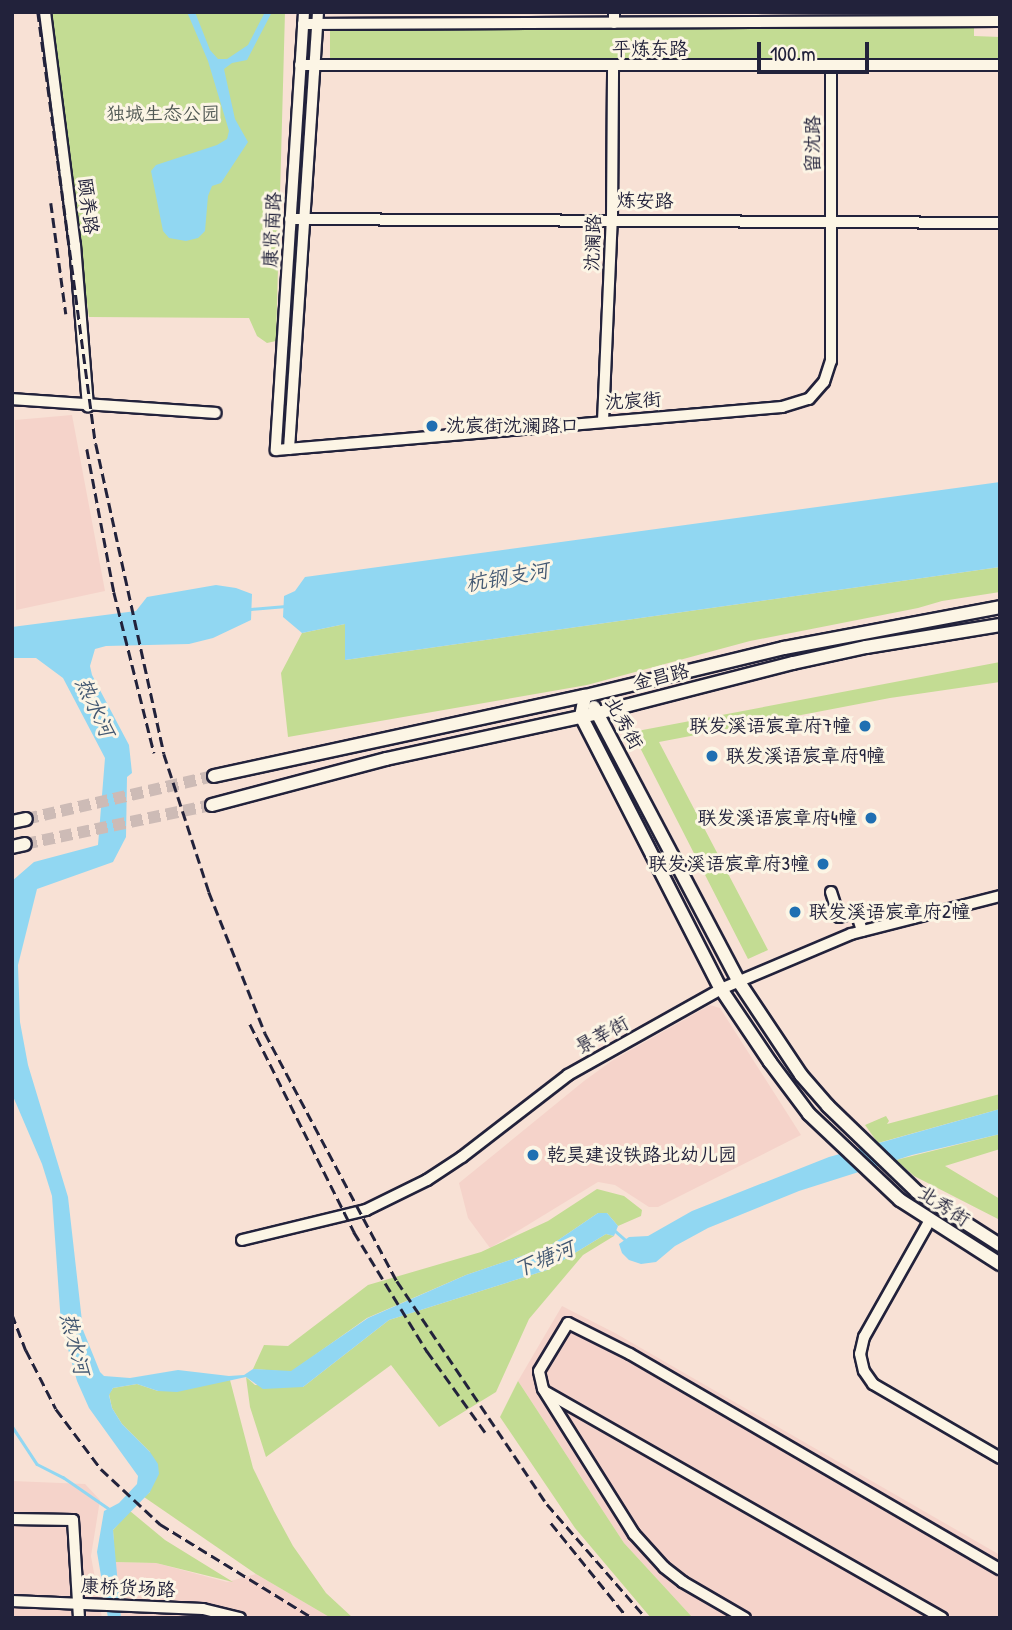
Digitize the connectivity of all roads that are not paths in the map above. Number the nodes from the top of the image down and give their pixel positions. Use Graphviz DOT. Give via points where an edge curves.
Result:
graph roads {
  1 [pos="45,12"];
  2 [pos="303,12"];
  3 [pos="318,12"];
  4 [pos="830,17"];
  5 [pos="614,18"];
  6 [pos="1000,21"];
  7 [pos="303,24"];
  8 [pos="317,24"];
  9 [pos="300,65"];
  10 [pos="315,65"];
  11 [pos="1000,65"];
  12 [pos="613,66"];
  13 [pos="831,66"];
  14 [pos="612,218"];
  15 [pos="290,219"];
  16 [pos="305,219"];
  17 [pos="831,222"];
  18 [pos="1000,223"];
  19 [pos="12,399"];
  20 [pos="88,406"];
  21 [pos="216,412"];
  22 [pos="603,421"];
  23 [pos="289,449"];
  24 [pos="276,450"];
  25 [pos="1000,607"];
  26 [pos="1000,625"];
  27 [pos="585,696"];
  28 [pos="598,713"];
  29 [pos="581,716"];
  30 [pos="214,776"];
  31 [pos="212,805"];
  32 [pos="26,819"];
  33 [pos="12,822"];
  34 [pos="831,892"];
  35 [pos="1000,895"];
  36 [pos="862,931"];
  37 [pos="739,982"];
  38 [pos="722,989"];
  39 [pos="930,1220"];
  40 [pos="242,1240"];
  41 [pos="1000,1245"];
  42 [pos="1000,1264"];
  43 [pos="542,1390"];
  44 [pos="1000,1458"];
  45 [pos="12,1519"];
  46 [pos="1000,1569"];
  47 [pos="12,1601"];
  48 [pos="77,1604"];
  49 [pos="79,1618"];
  50 [pos="240,1618"];
  51 [pos="745,1618"];
  52 [pos="942,1618"];
  1 -- 20 [label="street, 颐养路" via="75,245"];
  2 -- 7 [label="street, 康贤南路"];
  3 -- 8 [label="street, 康贤南路"];
  4 -- 5 [label="street, 平炼东路"];
  4 -- 6 [label="street, 平炼东路"];
  5 -- 8 [label="street, 平炼东路"];
  7 -- 8 [label="street, 平炼东路"];
  7 -- 9 [label="street, 康贤南路"];
  8 -- 10 [label="street, 康贤南路"];
  9 -- 10 [label="street, 平炼东路"];
  9 -- 15 [label="street, 康贤南路"];
  10 -- 12 [label="street, 平炼东路"];
  10 -- 16 [label="street, 康贤南路"];
  11 -- 13 [label="street, 平炼东路"];
  12 -- 13 [label="street, 平炼东路"];
  12 -- 14 [label="street, 沈澜路"];
  13 -- 17 [label="street, 留沈路"];
  14 -- 16 [label="street, 炼安路"];
  14 -- 17 [label="street, 炼安路"];
  14 -- 22 [label="street, 沈澜路"];
  15 -- 16 [label="street, 炼安路"];
  15 -- 24 [label="street, 康贤南路"];
  16 -- 23 [label="street, 康贤南路"];
  17 -- 18 [label="street, 炼安路"];
  17 -- 22 [label="street, 沈宸街" via="831,361 818,392 782,407"];
  19 -- 20 [label="street"];
  20 -- 21 [label="street"];
  22 -- 23 [label="street, 沈宸街"];
  23 -- 24 [label="street, 沈宸街"];
  25 -- 27 [label="main road, 金昌路" via="784,648"];
  26 -- 28 [label="main road, 金昌路" via="842,652"];
  27 -- 28 [label="main road, 北秀街"];
  27 -- 29 [label="main road, 北秀街"];
  27 -- 30 [label="main road, 金昌路"];
  28 -- 29 [label="main road, 金昌路"];
  28 -- 37 [label="main road, 北秀街"];
  29 -- 31 [label="main road, 金昌路"];
  29 -- 38 [label="main road, 北秀街"];
  32 -- 33 [label="main road"];
  34 -- 36 [label="street" via="839,917 856,912"];
  35 -- 36 [label="street, 景莘街"];
  36 -- 37 [label="street, 景莘街"];
  37 -- 38 [label="street, 景莘街"];
  37 -- 41 [label="main road, 北秀街" via="801,1075 867,1143 917,1192"];
  38 -- 39 [label="main road, 北秀街" via="809,1114 900,1200"];
  38 -- 40 [label="street, 景莘街" via="568,1075 427,1180 366,1210"];
  39 -- 42 [label="main road, 北秀街"];
  39 -- 44 [label="street" via="863,1336 860,1354 864,1371 873,1384"];
  43 -- 46 [label="street" via="539,1371 568,1323 630,1354"];
  43 -- 51 [label="street" via="634,1534 683,1582"];
  43 -- 52 [label="street"];
  45 -- 48 [label="street" via="73,1520"];
  47 -- 48 [label="street, 康桥货场路"];
  48 -- 49 [label="street"];
  48 -- 50 [label="street, 康桥货场路" via="203,1609"];
}
